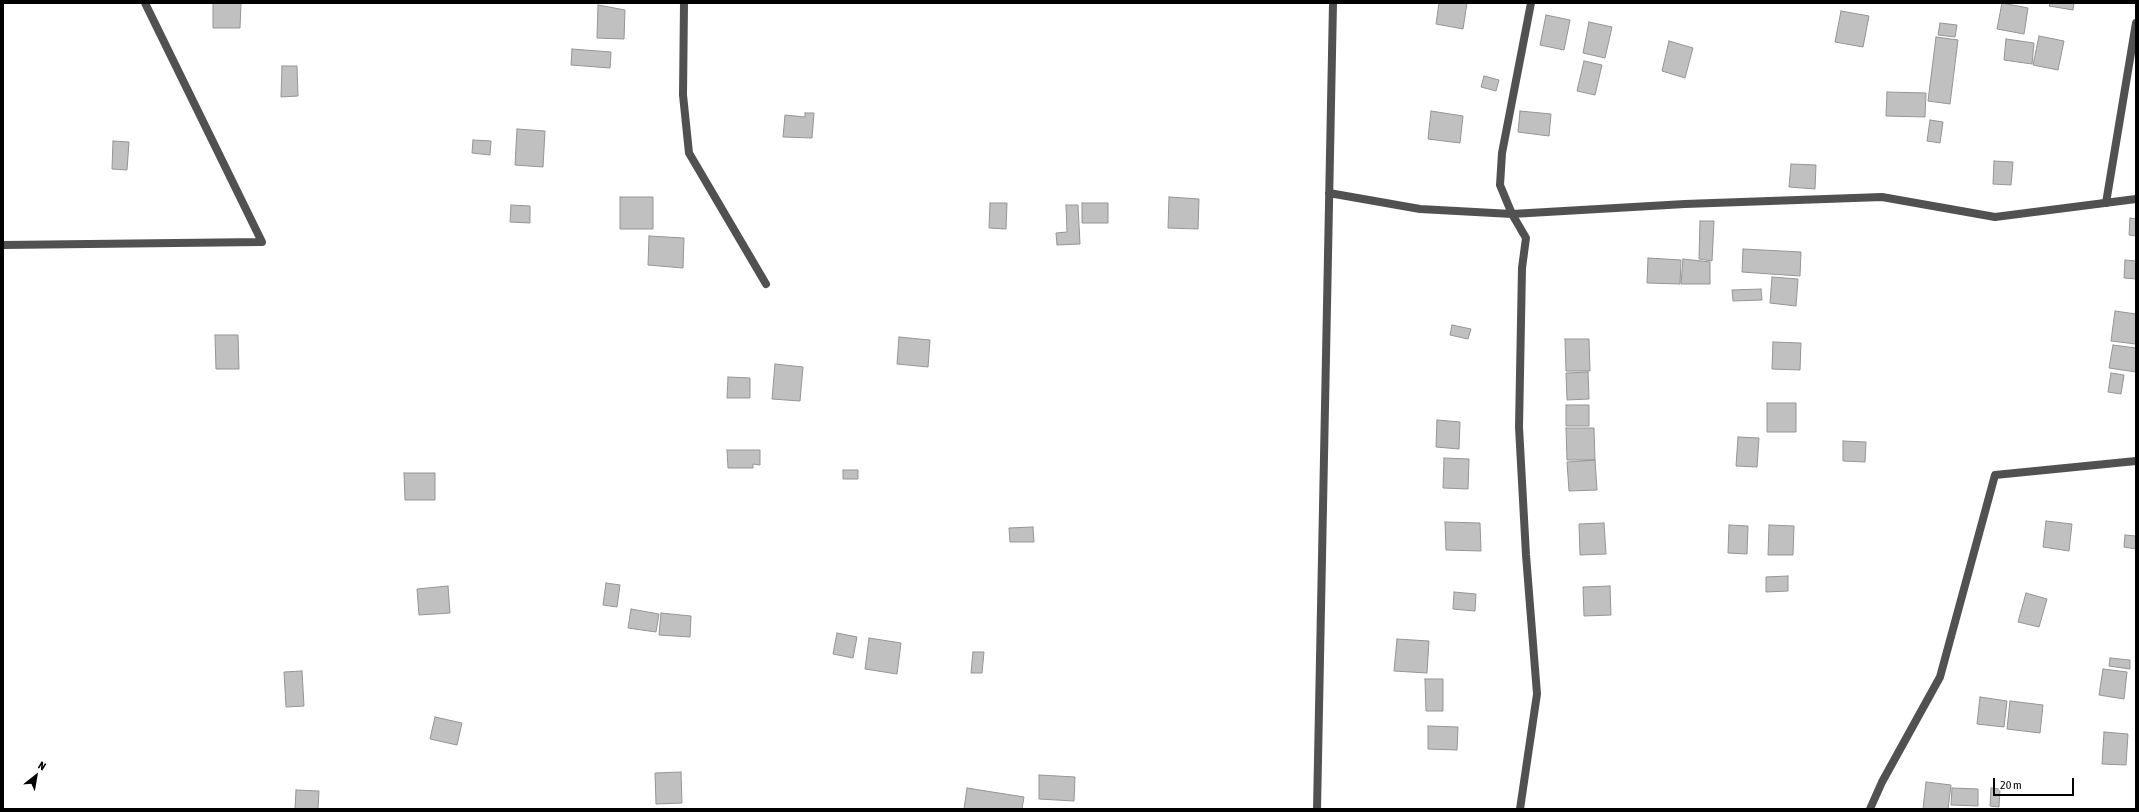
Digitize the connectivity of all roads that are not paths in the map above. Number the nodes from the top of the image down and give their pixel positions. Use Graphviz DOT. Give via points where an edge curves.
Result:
graph roads {
  1 [pos="145,3"];
  2 [pos="684,3"];
  3 [pos="1333,3"];
  4 [pos="1532,3"];
  5 [pos="2136,23"];
  6 [pos="1329,192"];
  7 [pos="2136,199"];
  8 [pos="2106,203"];
  9 [pos="1512,214"];
  10 [pos="3,245"];
  11 [pos="766,284"];
  12 [pos="2136,461"];
  13 [pos="1317,809"];
  14 [pos="1520,809"];
  15 [pos="1870,809"];
  1 -- 10 [label="street" via="262,242"];
  2 -- 11 [label="street" via="683,95 688,153"];
  3 -- 6 [label="street"];
  4 -- 9 [label="street" via="1502,153 1500,185"];
  5 -- 8 [label="street"];
  6 -- 9 [label="street" via="1420,209"];
  6 -- 13 [label="street"];
  7 -- 8 [label="street"];
  8 -- 9 [label="street" via="1996,216 1882,197 1685,204"];
  9 -- 14 [label="street" via="1526,238 1522,268 1519,427 1537,694"];
  12 -- 15 [label="street" via="1995,475 1940,678 1882,782"];
}
